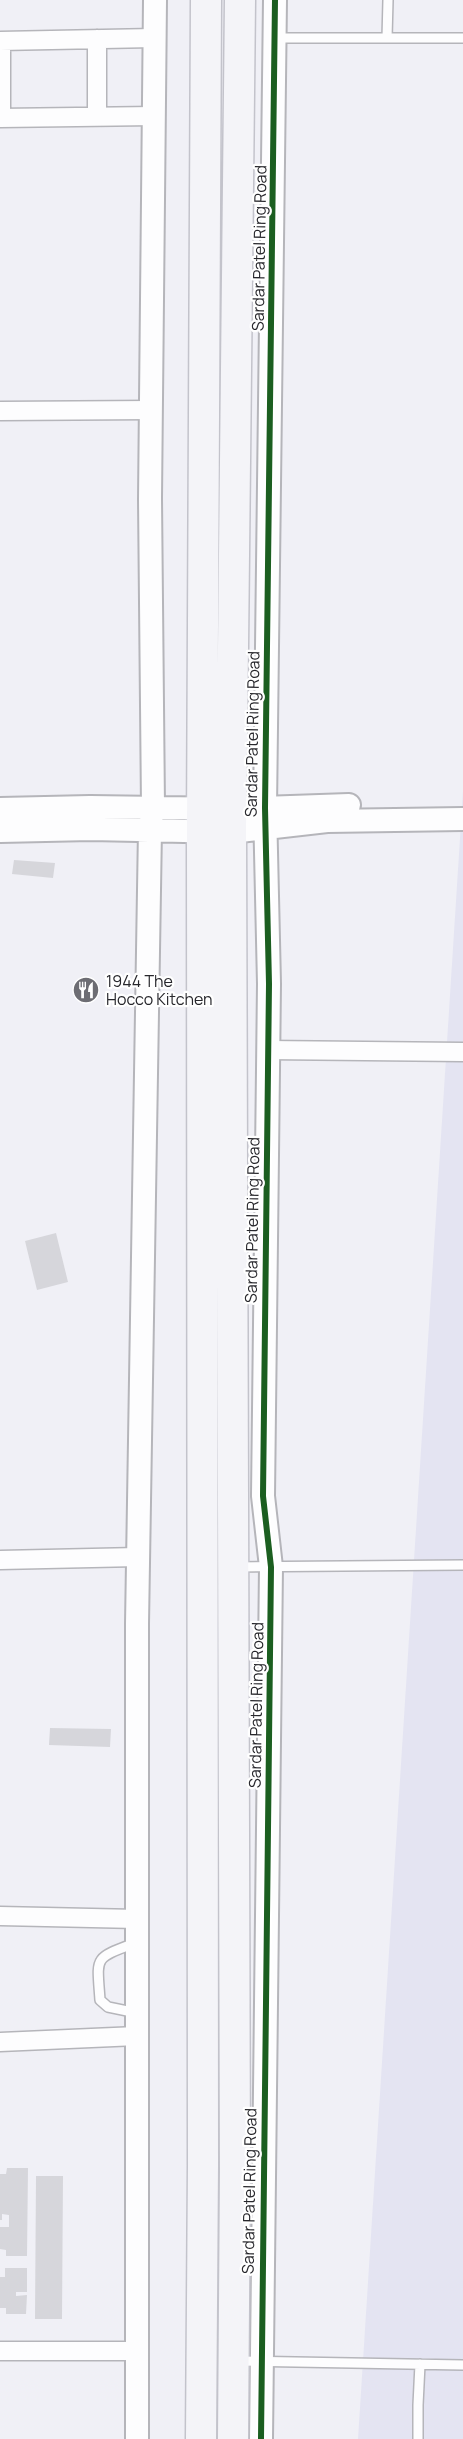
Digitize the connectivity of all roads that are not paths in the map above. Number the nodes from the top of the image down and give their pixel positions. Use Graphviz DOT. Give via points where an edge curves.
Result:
graph roads {
  1 [pos="155,0"];
  2 [pos="206,0"];
  3 [pos="240,0"];
  4 [pos="275,0"];
  5 [pos="388,0"];
  6 [pos="154,38"];
  7 [pos="275,38"];
  8 [pos="387,38"];
  9 [pos="463,38"];
  10 [pos="97,39"];
  11 [pos="1,40"];
  12 [pos="97,116"];
  13 [pos="154,116"];
  14 [pos="1,118"];
  15 [pos="151,410"];
  16 [pos="0,411"];
  17 [pos="463,803"];
  18 [pos="0,809"];
  19 [pos="151,818"];
  20 [pos="265,818"];
  21 [pos="202,819"];
  22 [pos="463,819"];
  23 [pos="232,820"];
  24 [pos="0,831"];
  25 [pos="267,1050"];
  26 [pos="463,1052"];
  27 [pos="138,1557"];
  28 [pos="0,1560"];
  29 [pos="463,1565"];
  30 [pos="234,1567"];
  31 [pos="271,1567"];
  32 [pos="0,1916"];
  33 [pos="137,1919"];
  34 [pos="137,1943"];
  35 [pos="137,2013"];
  36 [pos="137,2036"];
  37 [pos="0,2042"];
  38 [pos="0,2351"];
  39 [pos="136,2351"];
  40 [pos="247,2361"];
  41 [pos="420,2364"];
  42 [pos="463,2365"];
  43 [pos="137,2439"];
  44 [pos="201,2439"];
  45 [pos="233,2439"];
  46 [pos="261,2439"];
  47 [pos="418,2439"];
  1 -- 6 [label="street"];
  2 -- 21 [label="highway"];
  3 -- 23 [label="highway, Sardar Patel Ring Road"];
  4 -- 7 [label="street, Sardar Patel Ring Road"];
  5 -- 8 [label="lane"];
  6 -- 10 [label="street"];
  6 -- 13 [label="street"];
  7 -- 8 [label="lane"];
  7 -- 20 [label="street, Sardar Patel Ring Road"];
  8 -- 9 [label="lane"];
  10 -- 11 [label="street"];
  10 -- 12 [label="street"];
  11 -- 14 [label="street"];
  12 -- 13 [label="street"];
  12 -- 14 [label="street"];
  13 -- 15 [label="street"];
  15 -- 16 [label="street"];
  15 -- 19 [label="street"];
  17 -- 20 [label="street"];
  18 -- 19 [label="street"];
  19 -- 21 [label="street"];
  19 -- 24 [label="street"];
  19 -- 27 [label="street"];
  20 -- 22 [label="street"];
  20 -- 23 [label="street"];
  20 -- 25 [label="street, Sardar Patel Ring Road"];
  21 -- 23 [label="street"];
  21 -- 44 [label="highway"];
  23 -- 30 [label="highway, Sardar Patel Ring Road"];
  25 -- 26 [label="street"];
  25 -- 31 [label="street, Sardar Patel Ring Road" via="263,1496"];
  27 -- 28 [label="street"];
  27 -- 33 [label="street"];
  29 -- 31 [label="lane"];
  30 -- 31 [label="lane"];
  30 -- 40 [label="highway, Sardar Patel Ring Road"];
  31 -- 40 [label="street, Sardar Patel Ring Road"];
  32 -- 33 [label="street"];
  33 -- 34 [label="street"];
  34 -- 35 [label="street"];
  34 -- 35 [label="lane" via="104,1955 98,1965 100,2000 108,2007"];
  35 -- 36 [label="street"];
  36 -- 37 [label="street"];
  36 -- 39 [label="street"];
  38 -- 39 [label="street"];
  39 -- 43 [label="street"];
  40 -- 41 [label="lane"];
  40 -- 45 [label="highway, Sardar Patel Ring Road"];
  40 -- 46 [label="street, Sardar Patel Ring Road"];
  41 -- 42 [label="lane"];
  41 -- 47 [label="lane"];
}
